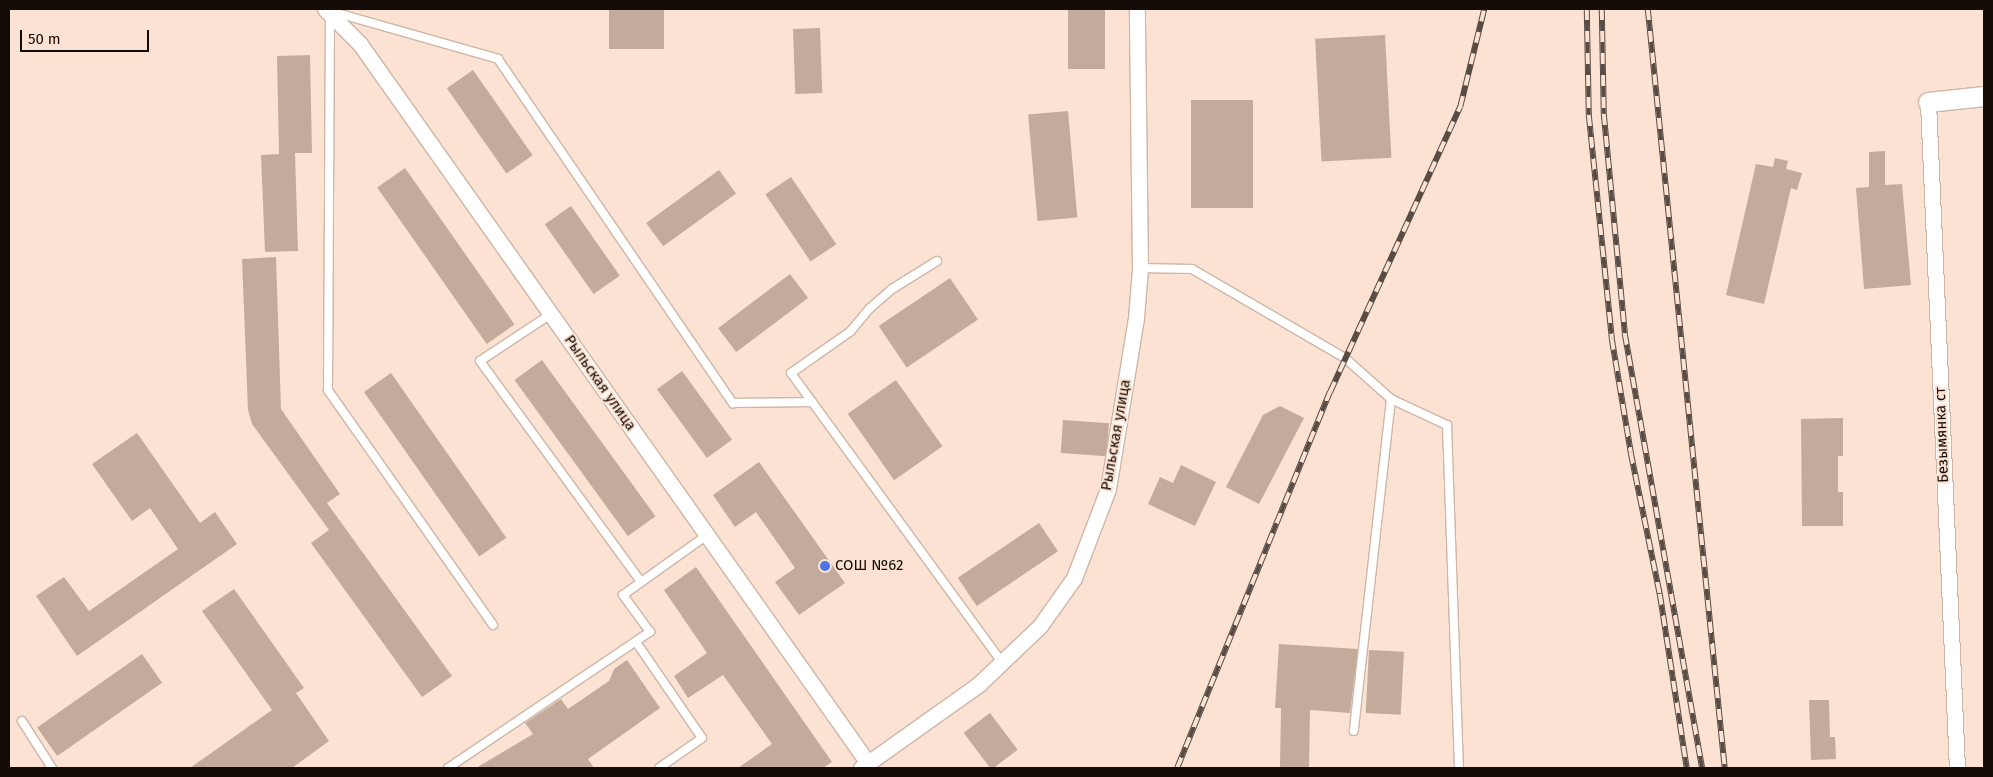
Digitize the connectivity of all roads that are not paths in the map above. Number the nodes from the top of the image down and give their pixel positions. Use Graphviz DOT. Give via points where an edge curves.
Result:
graph roads {
  1 [pos="1137,9"];
  2 [pos="328,10"];
  3 [pos="1984,96"];
  4 [pos="1928,102"];
  5 [pos="937,261"];
  6 [pos="1140,268"];
  7 [pos="551,314"];
  8 [pos="1391,399"];
  9 [pos="812,402"];
  10 [pos="706,535"];
  11 [pos="641,582"];
  12 [pos="493,625"];
  13 [pos="636,642"];
  14 [pos="1002,662"];
  15 [pos="22,721"];
  16 [pos="1354,731"];
  17 [pos="864,766"];
  18 [pos="52,768"];
  19 [pos="448,768"];
  20 [pos="659,768"];
  21 [pos="1459,768"];
  22 [pos="1957,768"];
  1 -- 6 [label="street, Рыльская улица"];
  2 -- 7 [label="street, Рыльская улица" via="360,44"];
  2 -- 9 [label="lane" via="498,59 734,403"];
  2 -- 12 [label="lane" via="328,390"];
  3 -- 4 [label="street"];
  4 -- 22 [label="street, Безымянка ст"];
  5 -- 9 [label="lane" via="892,289 851,331 791,374"];
  6 -- 8 [label="lane" via="1192,270 1345,358"];
  6 -- 14 [label="street, Рыльская улица" via="1136,318 1108,489 1074,578 1040,626"];
  7 -- 10 [label="street, Рыльская улица"];
  7 -- 11 [label="lane" via="480,361"];
  8 -- 16 [label="lane"];
  8 -- 21 [label="lane" via="1447,425"];
  9 -- 14 [label="lane"];
  10 -- 11 [label="lane"];
  10 -- 17 [label="street, Рыльская улица"];
  11 -- 13 [label="lane" via="623,595 650,632"];
  13 -- 19 [label="lane"];
  13 -- 20 [label="lane" via="702,738"];
  14 -- 17 [label="street, Рыльская улица" via="979,684"];
  15 -- 18 [label="lane"];
}
